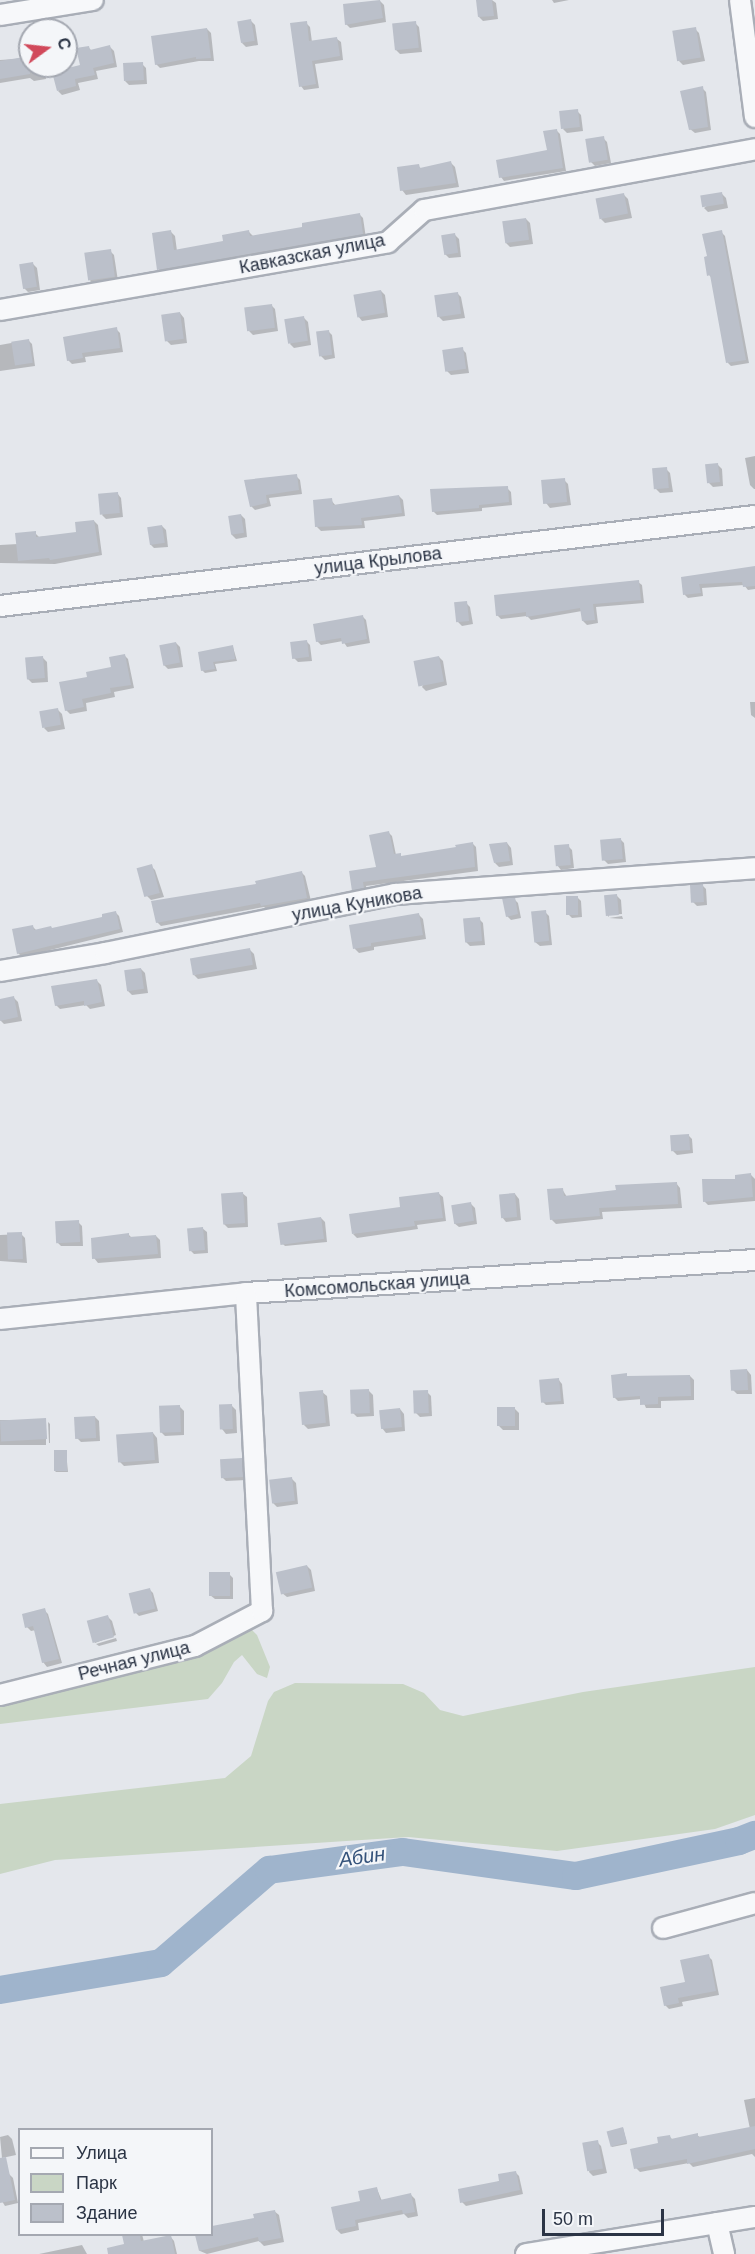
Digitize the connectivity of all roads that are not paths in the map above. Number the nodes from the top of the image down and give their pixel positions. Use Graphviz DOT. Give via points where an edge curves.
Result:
graph roads {
  1 [pos="93,0"];
  2 [pos="740,0"];
  3 [pos="0,15"];
  4 [pos="755,117"];
  5 [pos="755,149"];
  6 [pos="0,310"];
  7 [pos="755,516"];
  8 [pos="0,606"];
  9 [pos="755,868"];
  10 [pos="0,971"];
  11 [pos="755,1260"];
  12 [pos="246,1293"];
  13 [pos="0,1319"];
  14 [pos="0,1695"];
  15 [pos="755,1903"];
  16 [pos="663,1928"];
  17 [pos="755,2217"];
  18 [pos="717,2223"];
  19 [pos="526,2254"];
  20 [pos="724,2254"];
  1 -- 3 [label="street"];
  2 -- 4 [label="street"];
  5 -- 6 [label="street, Кавказская улица" via="424,210 388,242"];
  7 -- 8 [label="street, улица Крылова"];
  9 -- 10 [label="street, улица Куникова" via="395,894"];
  11 -- 12 [label="street, Комсомольская улица"];
  12 -- 13 [label="street, Комсомольская улица"];
  12 -- 14 [label="street, Речная улица" via="262,1611 195,1646"];
  15 -- 16 [label="street"];
  17 -- 18 [label="street"];
  18 -- 19 [label="street"];
  18 -- 20 [label="street"];
}
